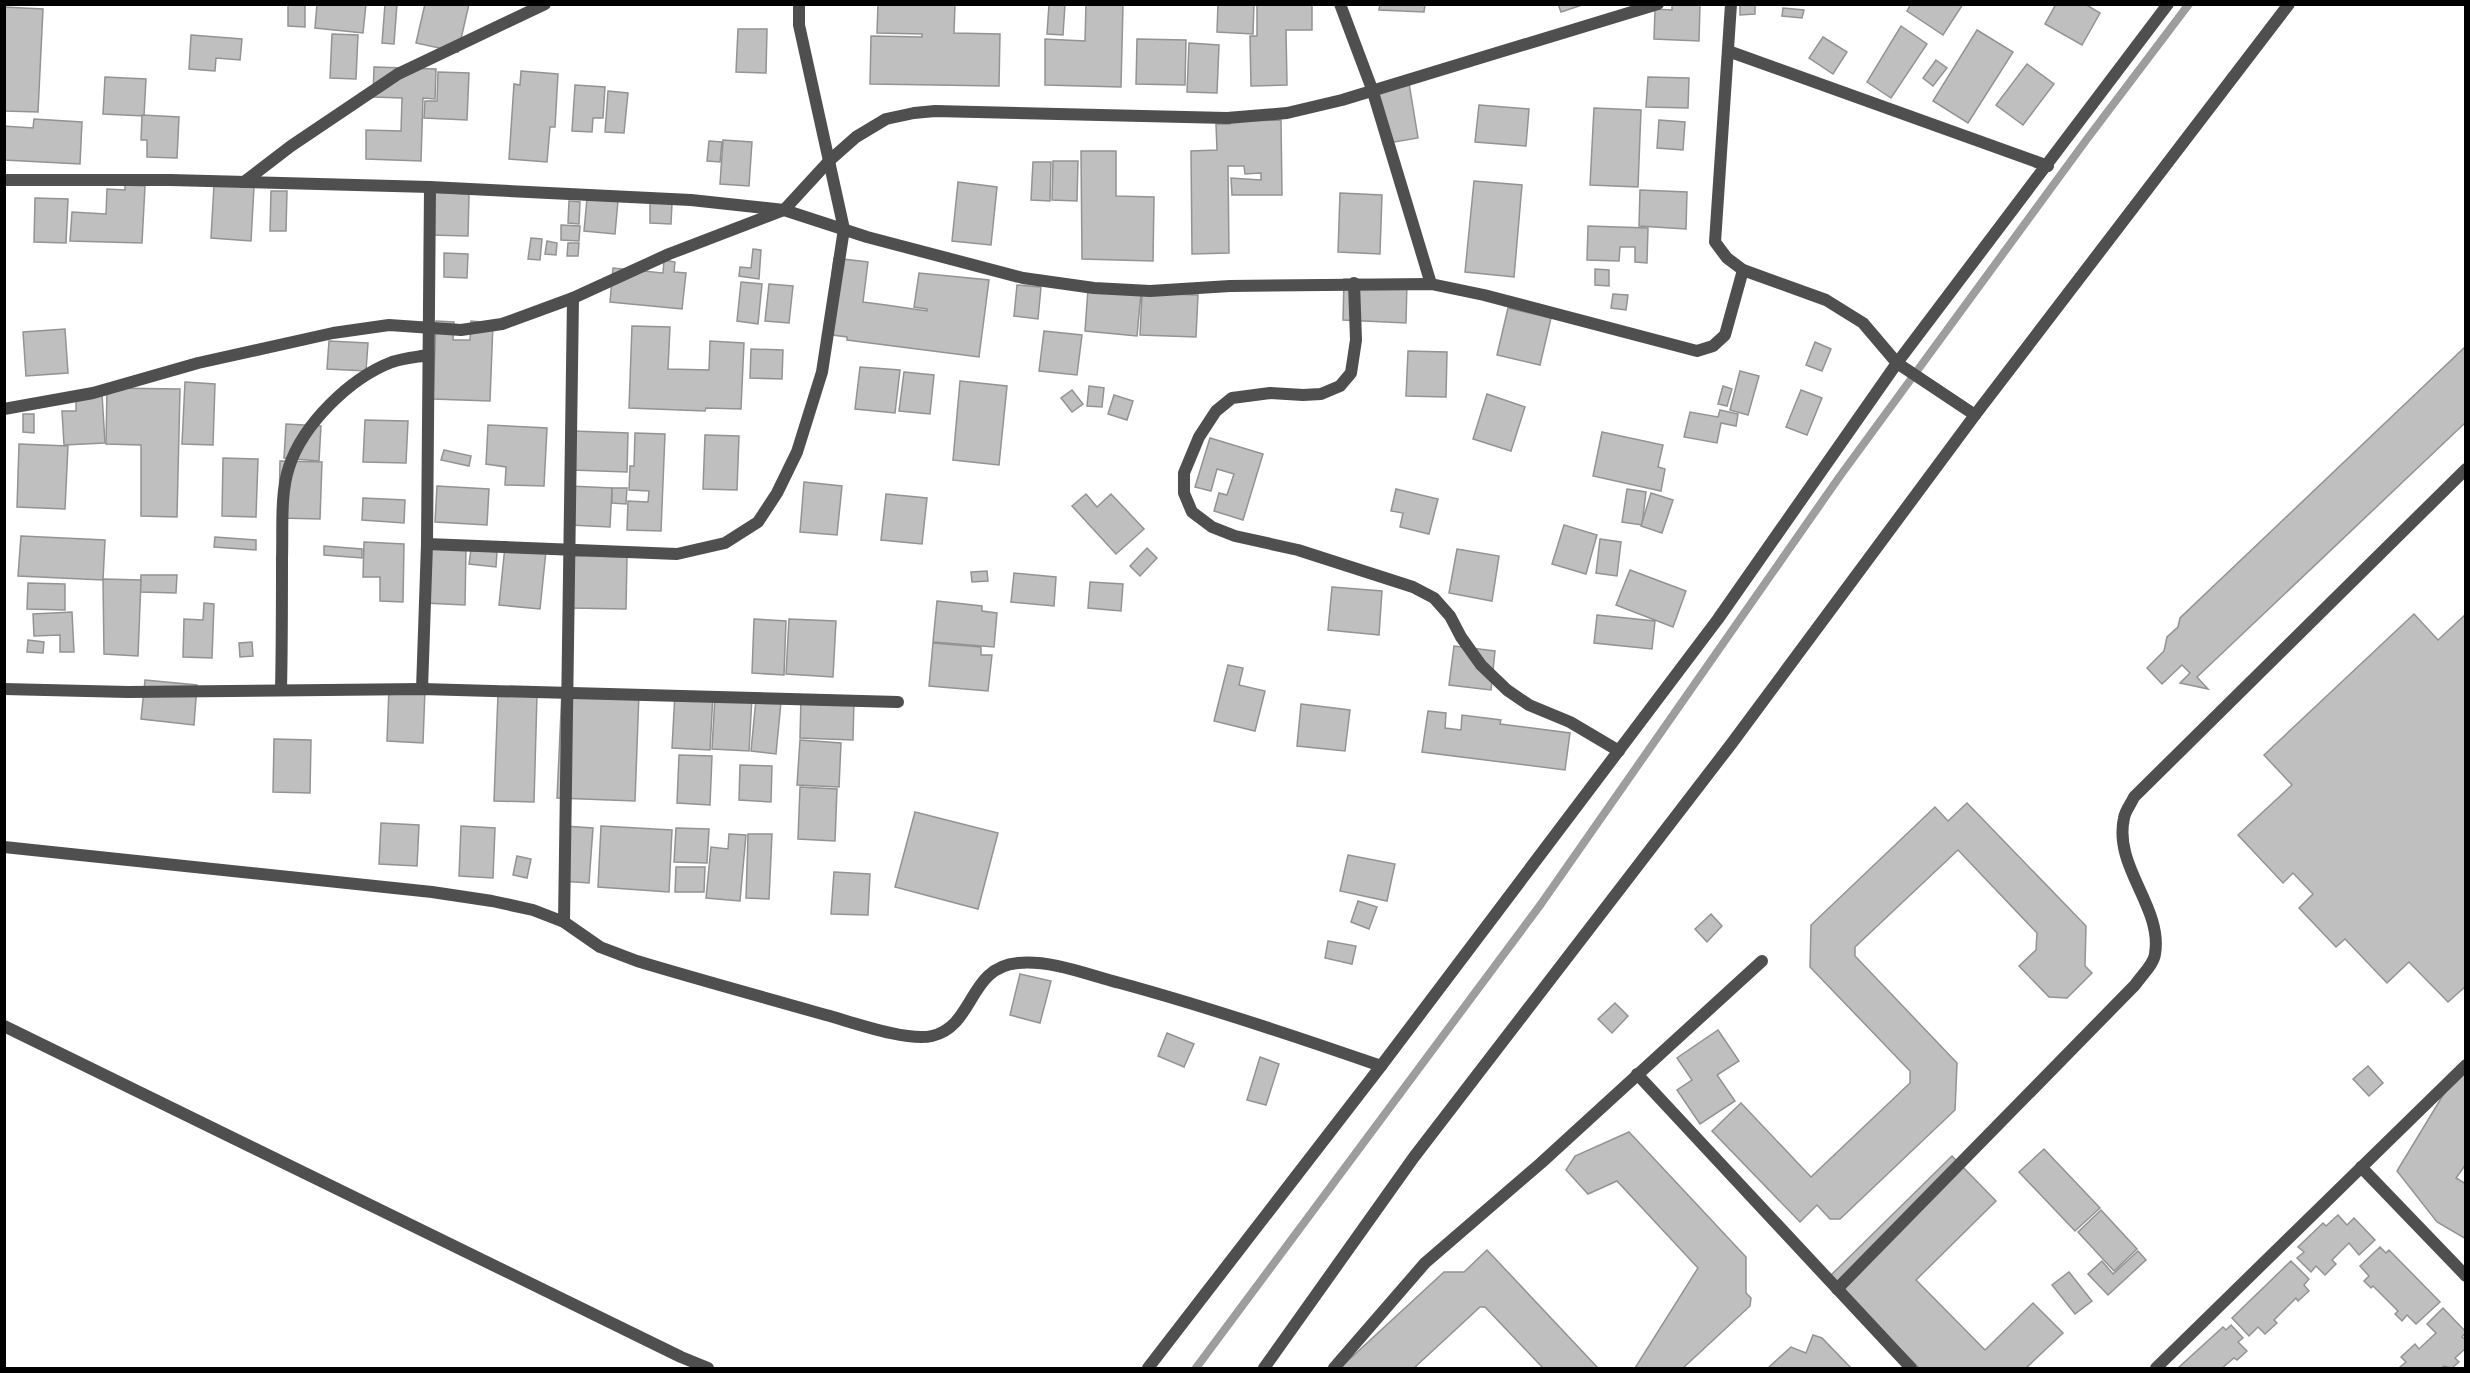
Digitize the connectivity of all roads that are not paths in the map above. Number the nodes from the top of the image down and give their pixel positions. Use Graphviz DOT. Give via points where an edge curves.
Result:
graph roads {
  1 [pos="545,4"];
  2 [pos="799,4"];
  3 [pos="1340,4"];
  4 [pos="1658,4"];
  5 [pos="1731,4"];
  6 [pos="2168,4"];
  7 [pos="2289,4"];
  8 [pos="1728,51"];
  9 [pos="1372,89"];
  10 [pos="830,160"];
  11 [pos="2048,166"];
  12 [pos="4,180"];
  13 [pos="244,182"];
  14 [pos="430,187"];
  15 [pos="784,210"];
  16 [pos="844,229"];
  17 [pos="1743,270"];
  18 [pos="1354,283"];
  19 [pos="1431,284"];
  20 [pos="573,298"];
  21 [pos="429,328"];
  22 [pos="428,355"];
  23 [pos="1897,363"];
  24 [pos="4,409"];
  25 [pos="1975,415"];
  26 [pos="2466,469"];
  27 [pos="427,544"];
  28 [pos="569,549"];
  29 [pos="4,689"];
  30 [pos="422,689"];
  31 [pos="281,690"];
  32 [pos="566,693"];
  33 [pos="898,702"];
  34 [pos="1619,751"];
  35 [pos="4,847"];
  36 [pos="564,922"];
  37 [pos="1762,962"];
  38 [pos="4,1026"];
  39 [pos="2466,1065"];
  40 [pos="1380,1066"];
  41 [pos="1637,1074"];
  42 [pos="2361,1167"];
  43 [pos="2466,1275"];
  44 [pos="1837,1289"];
  45 [pos="708,1368"];
  46 [pos="1148,1368"];
  47 [pos="1264,1368"];
  48 [pos="1334,1368"];
  49 [pos="1911,1368"];
  50 [pos="2156,1368"];
  1 -- 13 [label="street" via="398,74"];
  2 -- 10 [label="street" via="799,25"];
  3 -- 9 [label="street"];
  4 -- 9 [label="street"];
  5 -- 8 [label="street"];
  6 -- 11 [label="street"];
  7 -- 25 [label="street"];
  8 -- 11 [label="street"];
  8 -- 17 [label="street" via="1715,242 1726,258"];
  9 -- 10 [label="street" via="1287,113 1227,118 914,113 886,119 856,137"];
  9 -- 19 [label="street"];
  10 -- 15 [label="street"];
  10 -- 16 [label="street"];
  11 -- 23 [label="street"];
  12 -- 13 [label="street"];
  13 -- 14 [label="street"];
  14 -- 15 [label="street" via="691,200"];
  14 -- 21 [label="street"];
  15 -- 16 [label="street"];
  15 -- 20 [label="street" via="669,254"];
  16 -- 18 [label="street" via="1023,278 1094,288 1150,291"];
  16 -- 28 [label="street" via="822,372 797,452 758,522 726,543 677,554"];
  17 -- 19 [label="street" via="1725,335 1713,346 1698,351"];
  17 -- 23 [label="street" via="1826,300 1863,323"];
  18 -- 19 [label="street"];
  18 -- 34 [label="street" via="1356,340 1351,373 1340,386 1321,394 1270,393 1232,398 1216,411 1199,437 1184,473 1184,493 1192,512 1212,527 1235,536 1298,550 1413,587 1434,598 1450,616 1480,665 1507,690"];
  20 -- 21 [label="street" via="502,324 461,330"];
  20 -- 28 [label="street"];
  21 -- 22 [label="street"];
  21 -- 24 [label="street" via="389,325 333,333 198,363 93,393"];
  22 -- 27 [label="street"];
  22 -- 31 [label="street" via="392,362 343,393 308,430 296,449 287,477 282,531"];
  23 -- 25 [label="street"];
  23 -- 34 [label="street" via="1718,619"];
  25 -- 47 [label="street" via="1732,743 1414,1157"];
  26 -- 44 [label="street" via="2134,797 2124,817 2126,857 2156,932 2155,956 2135,985"];
  27 -- 28 [label="street"];
  27 -- 30 [label="street"];
  28 -- 32 [label="street"];
  29 -- 31 [label="street"];
  30 -- 31 [label="street"];
  30 -- 32 [label="street"];
  32 -- 33 [label="street"];
  32 -- 36 [label="street"];
  34 -- 40 [label="street"];
  35 -- 36 [label="street" via="432,892 512,906"];
  36 -- 40 [label="street" via="600,946 637,962 898,1034 926,1037 944,1031 961,1016 986,976 1018,963 1037,964 1162,995"];
  37 -- 41 [label="street"];
  38 -- 45 [label="street"];
  39 -- 42 [label="street"];
  40 -- 46 [label="street"];
  41 -- 44 [label="street"];
  41 -- 48 [label="street" via="1425,1263"];
  42 -- 43 [label="street"];
  42 -- 50 [label="street"];
  44 -- 49 [label="street"];
}
